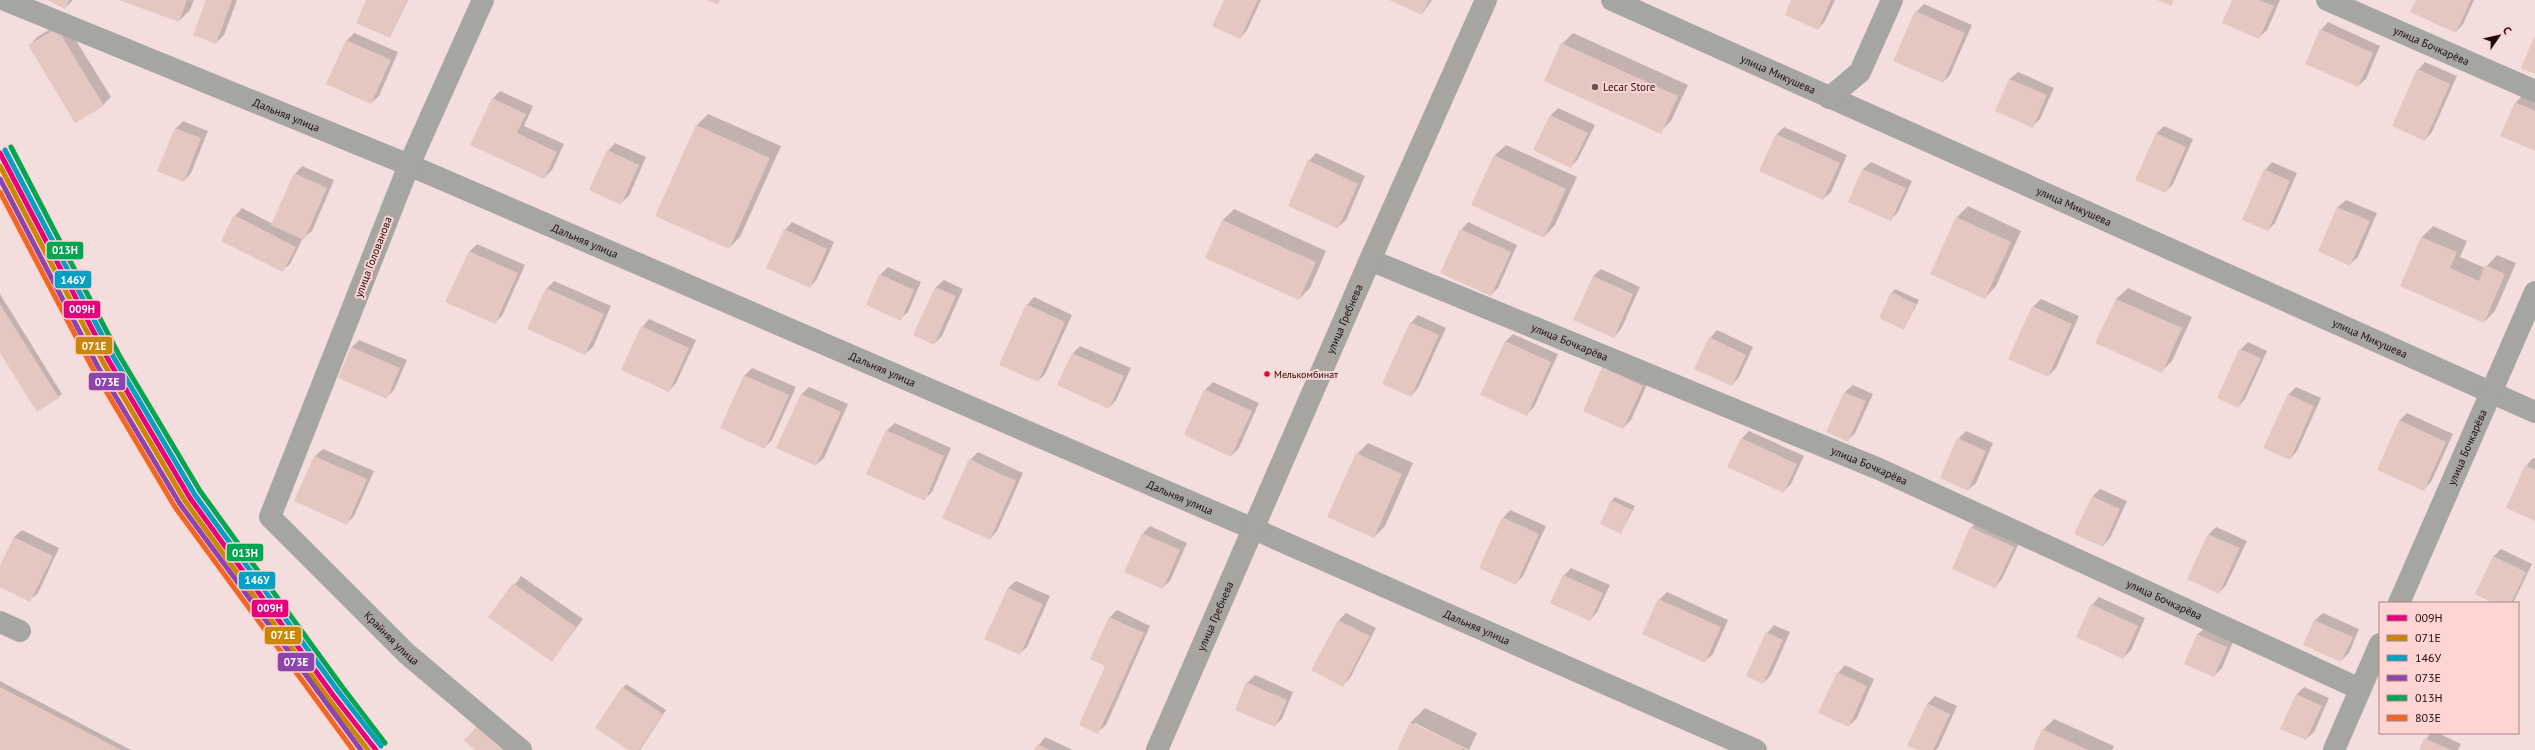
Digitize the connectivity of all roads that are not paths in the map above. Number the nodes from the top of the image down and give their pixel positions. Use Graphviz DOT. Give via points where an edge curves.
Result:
graph roads {
  1 [pos="5,0"];
  2 [pos="483,0"];
  3 [pos="1486,0"];
  4 [pos="1612,0"];
  5 [pos="1892,0"];
  6 [pos="2327,0"];
  7 [pos="2535,91"];
  8 [pos="1829,98"];
  9 [pos="408,165"];
  10 [pos="1370,260"];
  11 [pos="2535,292"];
  12 [pos="2493,392"];
  13 [pos="2535,412"];
  14 [pos="270,517"];
  15 [pos="1252,529"];
  16 [pos="2398,602"];
  17 [pos="0,622"];
  18 [pos="20,631"];
  19 [pos="2379,646"];
  20 [pos="2360,688"];
  21 [pos="521,750"];
  22 [pos="1157,750"];
  23 [pos="1756,750"];
  24 [pos="2334,750"];
  1 -- 9 [label="street, Дальняя улица"];
  2 -- 9 [label="street, улица Голованова"];
  3 -- 10 [label="street, улица Гребнева"];
  4 -- 8 [label="street, улица Микушева"];
  5 -- 8 [label="street" via="1860,72"];
  6 -- 7 [label="street, улица Бочкарёва"];
  8 -- 12 [label="street, улица Микушева"];
  9 -- 14 [label="street, улица Голованова"];
  9 -- 15 [label="street, Дальняя улица"];
  10 -- 15 [label="street, улица Гребнева"];
  10 -- 20 [label="street, улица Бочкарёва" via="1879,469"];
  11 -- 12 [label="street, улица Бочкарёва"];
  12 -- 13 [label="street, улица Микушева"];
  12 -- 16 [label="street, улица Бочкарёва"];
  14 -- 21 [label="street, Крайняя улица" via="406,653"];
  15 -- 22 [label="street, улица Гребнева"];
  15 -- 23 [label="street, Дальняя улица"];
  17 -- 18 [label="street"];
  19 -- 20 [label="street"];
  20 -- 24 [label="street"];
}
